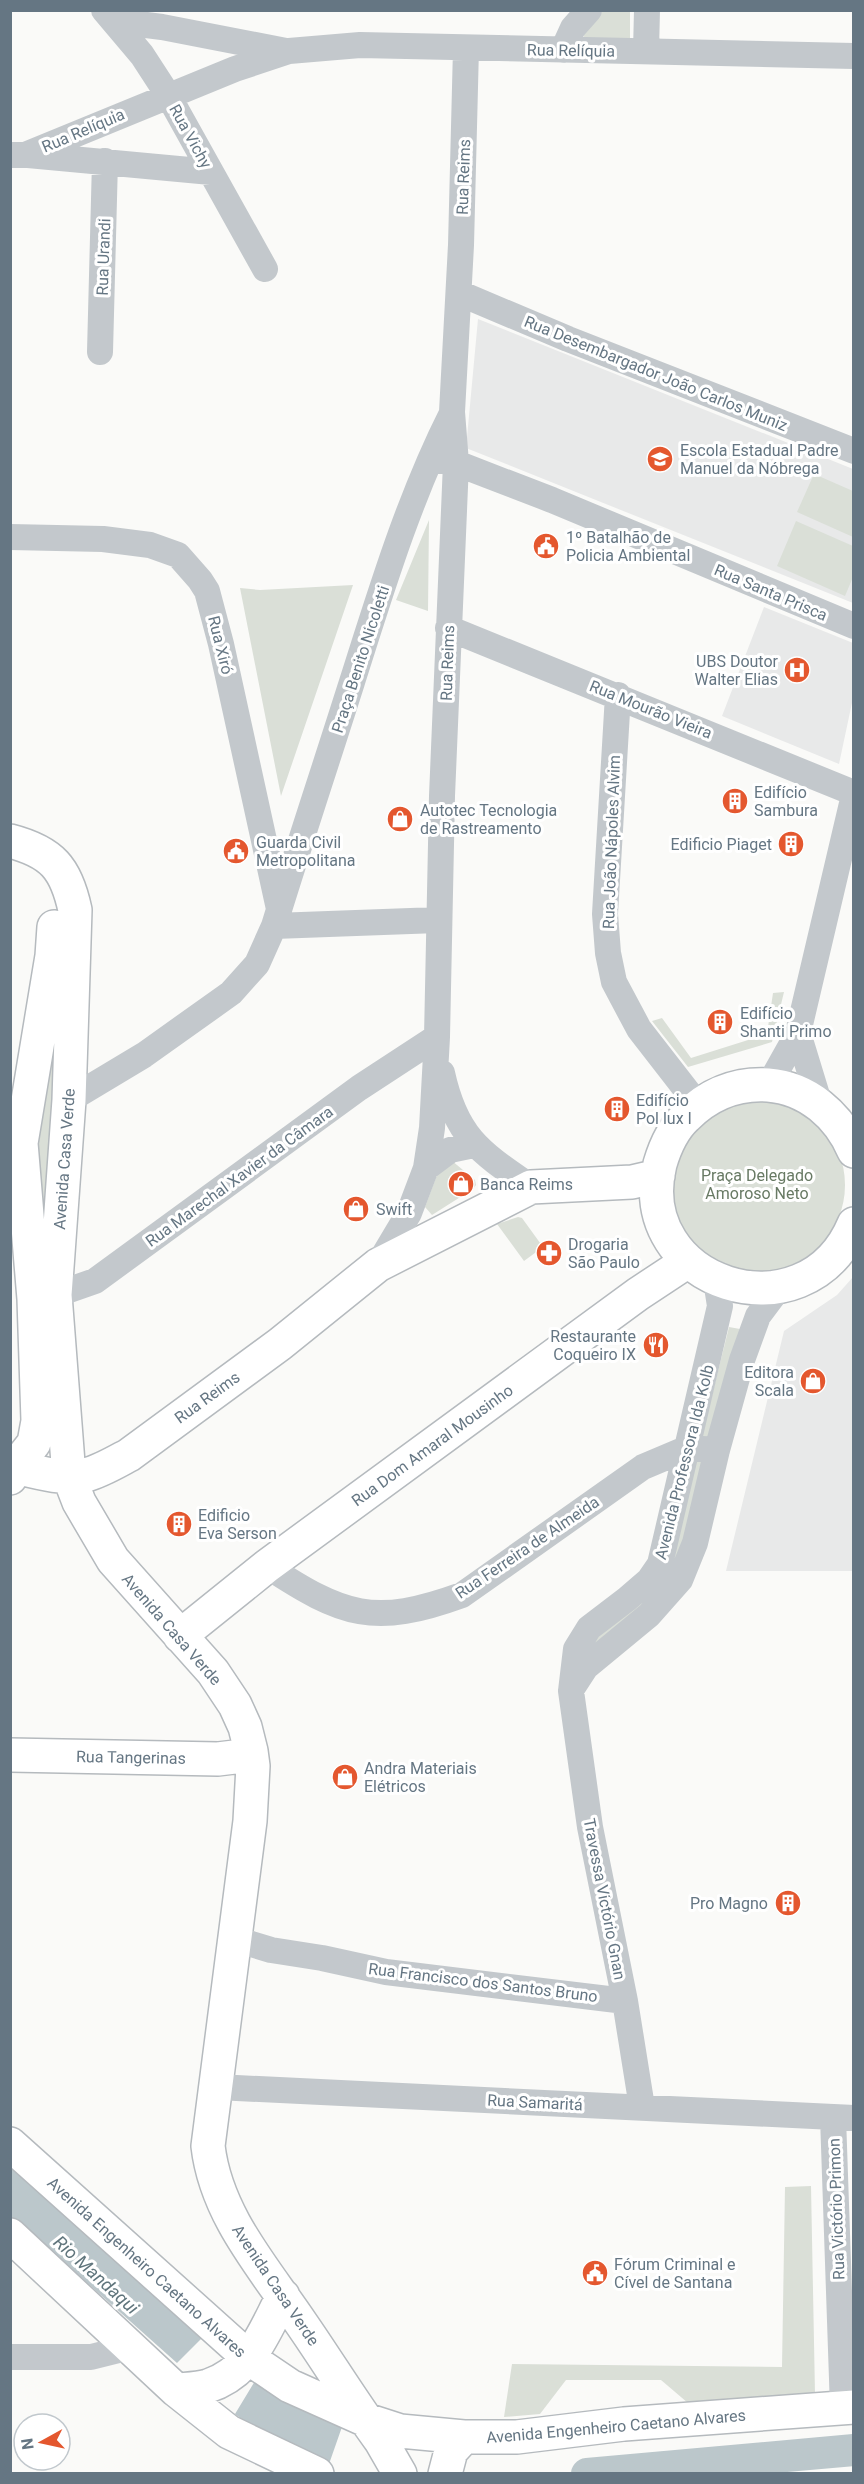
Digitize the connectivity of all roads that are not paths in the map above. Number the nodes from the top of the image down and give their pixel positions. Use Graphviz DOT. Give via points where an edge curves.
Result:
graph roads {
  1 [pos="589,10"];
  2 [pos="647,10"];
  3 [pos="110,16"];
  4 [pos="466,48"];
  5 [pos="563,50"];
  6 [pos="289,51"];
  7 [pos="646,51"];
  8 [pos="854,56"];
  9 [pos="168,94"];
  10 [pos="18,155"];
  11 [pos="105,161"];
  12 [pos="211,172"];
  13 [pos="265,269"];
  14 [pos="459,292"];
  15 [pos="100,352"];
  16 [pos="452,412"];
  17 [pos="854,451"];
  18 [pos="428,461"];
  19 [pos="456,463"];
  20 [pos="10,537"];
  21 [pos="854,626"];
  22 [pos="448,628"];
  23 [pos="618,696"];
  24 [pos="854,794"];
  25 [pos="10,841"];
  26 [pos="10,848"];
  27 [pos="277,918"];
  28 [pos="438,920"];
  29 [pos="798,1033"];
  30 [pos="437,1043"];
  31 [pos="769,1085"];
  32 [pos="69,1100"];
  33 [pos="698,1105"];
  34 [pos="820,1105"];
  35 [pos="16,1141"];
  36 [pos="851,1142"];
  37 [pos="474,1145"];
  38 [pos="426,1168"];
  39 [pos="658,1176"];
  40 [pos="531,1187"];
  41 [pos="852,1231"];
  42 [pos="688,1261"];
  43 [pos="378,1265"];
  44 [pos="716,1280"];
  45 [pos="779,1288"];
  46 [pos="45,1297"];
  47 [pos="688,1448"];
  48 [pos="717,1450"];
  49 [pos="12,1469"];
  50 [pos="69,1476"];
  51 [pos="267,1566"];
  52 [pos="180,1636"];
  53 [pos="571,1691"];
  54 [pos="10,1755"];
  55 [pos="251,1755"];
  56 [pos="235,1939"];
  57 [pos="625,2001"];
  58 [pos="217,2087"];
  59 [pos="642,2108"];
  60 [pos="843,2118"];
  61 [pos="10,2144"];
  62 [pos="10,2235"];
  63 [pos="283,2296"];
  64 [pos="132,2347"];
  65 [pos="10,2357"];
  66 [pos="249,2359"];
  67 [pos="176,2390"];
  68 [pos="848,2408"];
  69 [pos="366,2420"];
  70 [pos="464,2437"];
  71 [pos="317,2474"];
  72 [pos="400,2474"];
  73 [pos="445,2474"];
  1 -- 5 [label="street" via="568,36"];
  2 -- 7 [label="street"];
  3 -- 6 [label="street, Rua Relíquia"];
  3 -- 9 [label="street, Rua Vichy"];
  4 -- 5 [label="street, Rua Relíquia"];
  4 -- 6 [label="street, Rua Relíquia" via="360,45"];
  4 -- 14 [label="street, Rua Reims"];
  5 -- 7 [label="street, Rua Relíquia"];
  6 -- 9 [label="street, Rua Relíquia"];
  7 -- 8 [label="street, Rua Relíquia"];
  9 -- 10 [label="street, Rua Relíquia"];
  9 -- 12 [label="street, Rua Vichy"];
  10 -- 11 [label="street"];
  11 -- 12 [label="street"];
  11 -- 15 [label="street, Rua Urandi"];
  12 -- 13 [label="street, Rua Vichy"];
  14 -- 16 [label="street, Rua Reims"];
  14 -- 17 [label="street, Rua Desembargador João Carlos Muniz"];
  16 -- 18 [label="street, Praça Benito Nicoletti"];
  16 -- 19 [label="street, Rua Reims"];
  18 -- 19 [label="street, Rua Santa Prisca"];
  18 -- 27 [label="street, Praça Benito Nicoletti" via="377,603"];
  19 -- 21 [label="street, Rua Santa Prisca"];
  19 -- 22 [label="street, Rua Reims"];
  20 -- 27 [label="street, Rua Xiró" via="103,539 150,545 178,555 200,580 207,591 221,644"];
  22 -- 23 [label="street, Rua Mourão Vieira"];
  22 -- 28 [label="street, Rua Reims"];
  23 -- 24 [label="street, Rua Mourão Vieira"];
  23 -- 33 [label="street, Rua João Nápoles Alvim" via="605,914 608,953 614,982 639,1029"];
  24 -- 29 [label="street"];
  25 -- 32 [label="main road, Avenida Casa Verde" via="44,854 70,885 75,932"];
  26 -- 35 [label="main road, Avenida Casa Verde" via="39,872 48,890 54,923 52,956"];
  27 -- 28 [label="street"];
  27 -- 32 [label="street, Praça Benito Nicoletti" via="257,964 231,993 144,1055"];
  28 -- 30 [label="street, Rua Reims"];
  29 -- 31 [label="street"];
  29 -- 34 [label="street"];
  30 -- 37 [label="street" via="452,1108"];
  30 -- 38 [label="street, Rua Reims"];
  30 -- 46 [label="street, Rua Marechal Xavier da Câmara" via="359,1088 95,1281"];
  31 -- 33 [label="main road" via="720,1092"];
  31 -- 34 [label="main road" via="790,1089"];
  32 -- 46 [label="main road, Avenida Casa Verde"];
  33 -- 39 [label="main road" via="678,1124 665,1148"];
  34 -- 36 [label="main road"];
  35 -- 46 [label="main road, Avenida Casa Verde"];
  37 -- 38 [label="street" via="450,1150"];
  37 -- 40 [label="street"];
  38 -- 43 [label="street, Rua Reims" via="409,1213"];
  39 -- 40 [label="main road" via="632,1182"];
  39 -- 42 [label="main road" via="663,1222"];
  40 -- 43 [label="main road, Rua Reims"];
  41 -- 45 [label="main road" via="835,1256 819,1270"];
  42 -- 44 [label="main road"];
  42 -- 51 [label="main road, Rua Dom Amaral Mousinho"];
  43 -- 50 [label="main road, Rua Reims" via="280,1344 129,1455 85,1476"];
  44 -- 45 [label="main road" via="757,1290"];
  44 -- 47 [label="street, Avenida Professora Ida Kolb" via="720,1306"];
  45 -- 48 [label="street, Avenida Professora Ida Kolb" via="758,1316"];
  46 -- 49 [label="main road, Avenida Casa Verde" via="34,1443"];
  46 -- 50 [label="main road, Avenida Casa Verde"];
  47 -- 48 [label="street, Rua Ferreira de Almeida"];
  47 -- 51 [label="street, Rua Ferreira de Almeida" via="643,1467 462,1595 427,1607 377,1615 344,1609 309,1594"];
  47 -- 53 [label="street, Avenida Professora Ida Kolb" via="660,1564 649,1580 581,1637"];
  48 -- 53 [label="street, Avenida Professora Ida Kolb" via="695,1543 680,1580 649,1615 586,1667"];
  49 -- 50 [label="main road, Rua Reims"];
  50 -- 52 [label="main road, Avenida Casa Verde" via="79,1503 113,1560"];
  51 -- 52 [label="main road, Rua Dom Amaral Mousinho"];
  52 -- 55 [label="main road, Avenida Casa Verde" via="213,1672 235,1705"];
  53 -- 57 [label="street, Travessa Victório Gnan" via="590,1827"];
  54 -- 55 [label="main road, Rua Tangerinas" via="218,1760"];
  55 -- 56 [label="main road, Avenida Casa Verde" via="250,1821"];
  56 -- 57 [label="street, Rua Francisco dos Santos Bruno" via="386,1972"];
  56 -- 58 [label="main road, Avenida Casa Verde"];
  57 -- 59 [label="street, Travessa Victório Gnan"];
  58 -- 59 [label="street, Rua Samaritá"];
  58 -- 63 [label="main road, Avenida Casa Verde" via="208,2146 211,2170 240,2235"];
  59 -- 60 [label="street, Rua Samaritá"];
  60 -- 68 [label="street, Rua Victório Primon"];
  61 -- 66 [label="main road, Avenida Engenheiro Caetano Alvares"];
  62 -- 64 [label="main road"];
  63 -- 66 [label="main road"];
  63 -- 69 [label="main road, Avenida Casa Verde"];
  64 -- 65 [label="street" via="91,2357"];
  64 -- 67 [label="main road"];
  66 -- 67 [label="main road" via="229,2376 207,2386"];
  66 -- 69 [label="main road, Avenida Engenheiro Caetano Alvares" via="290,2386"];
  67 -- 71 [label="main road" via="229,2432"];
  68 -- 70 [label="main road, Avenida Engenheiro Caetano Alvares" via="624,2424 517,2437"];
  69 -- 70 [label="main road, Avenida Engenheiro Caetano Alvares" via="400,2431"];
  69 -- 72 [label="main road, Avenida Casa Verde"];
  70 -- 73 [label="main road" via="451,2451"];
}
